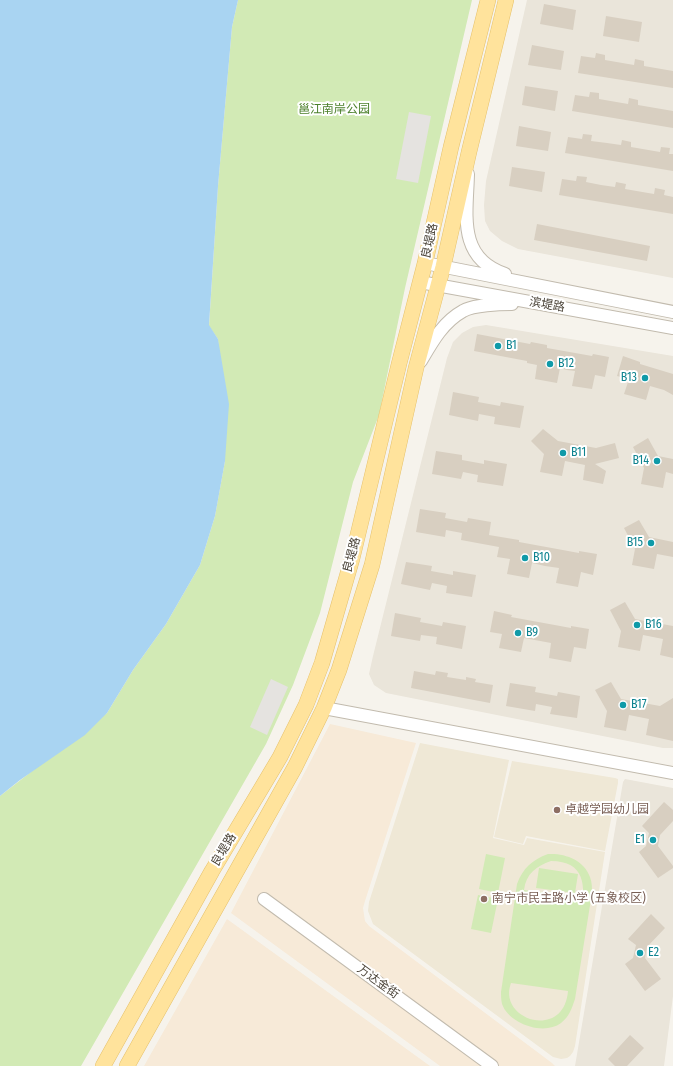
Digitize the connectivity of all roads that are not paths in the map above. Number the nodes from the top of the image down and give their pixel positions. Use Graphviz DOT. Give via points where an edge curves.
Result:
graph roads {
  1 [pos="488,0"];
  2 [pos="506,0"];
  3 [pos="452,147"];
  4 [pos="469,152"];
  5 [pos="426,263"];
  6 [pos="443,267"];
  7 [pos="420,282"];
  8 [pos="438,285"];
  9 [pos="542,286"];
  10 [pos="538,304"];
  11 [pos="673,312"];
  12 [pos="673,328"];
  13 [pos="399,364"];
  14 [pos="416,368"];
  15 [pos="324,708"];
  16 [pos="673,766"];
  17 [pos="649,769"];
  18 [pos="673,773"];
  19 [pos="673,779"];
  20 [pos="264,900"];
  21 [pos="103,1066"];
  22 [pos="127,1066"];
  23 [pos="492,1066"];
  1 -- 3 [label="main road, 良堤路"];
  2 -- 4 [label="main road, 良堤路"];
  3 -- 4 [label="main road"];
  3 -- 5 [label="main road, 良堤路"];
  4 -- 6 [label="main road, 良堤路"];
  4 -- 9 [label="street" via="467,229 473,249 486,265"];
  5 -- 6 [label="street, 滨堤路"];
  5 -- 7 [label="main road, 良堤路"];
  6 -- 8 [label="main road, 良堤路"];
  6 -- 9 [label="street, 滨堤路"];
  7 -- 8 [label="street, 滨堤路"];
  7 -- 13 [label="main road, 良堤路"];
  8 -- 10 [label="street, 滨堤路"];
  8 -- 14 [label="main road, 良堤路"];
  9 -- 10 [label="street" via="520,285 515,291 518,299"];
  9 -- 11 [label="street, 滨堤路"];
  10 -- 12 [label="street, 滨堤路"];
  10 -- 14 [label="street" via="506,304 463,310 438,332"];
  13 -- 14 [label="main road"];
  13 -- 21 [label="main road, 良堤路" via="352,559 322,663 306,705 280,757 212,871"];
  14 -- 15 [label="main road, 良堤路" via="372,565 339,670"];
  15 -- 17 [label="street"];
  15 -- 22 [label="main road, 良堤路" via="295,767"];
  16 -- 17 [label="street"];
  17 -- 18 [label="street"];
  17 -- 19 [label="street"];
  20 -- 23 [label="street, 万达金街"];
}
